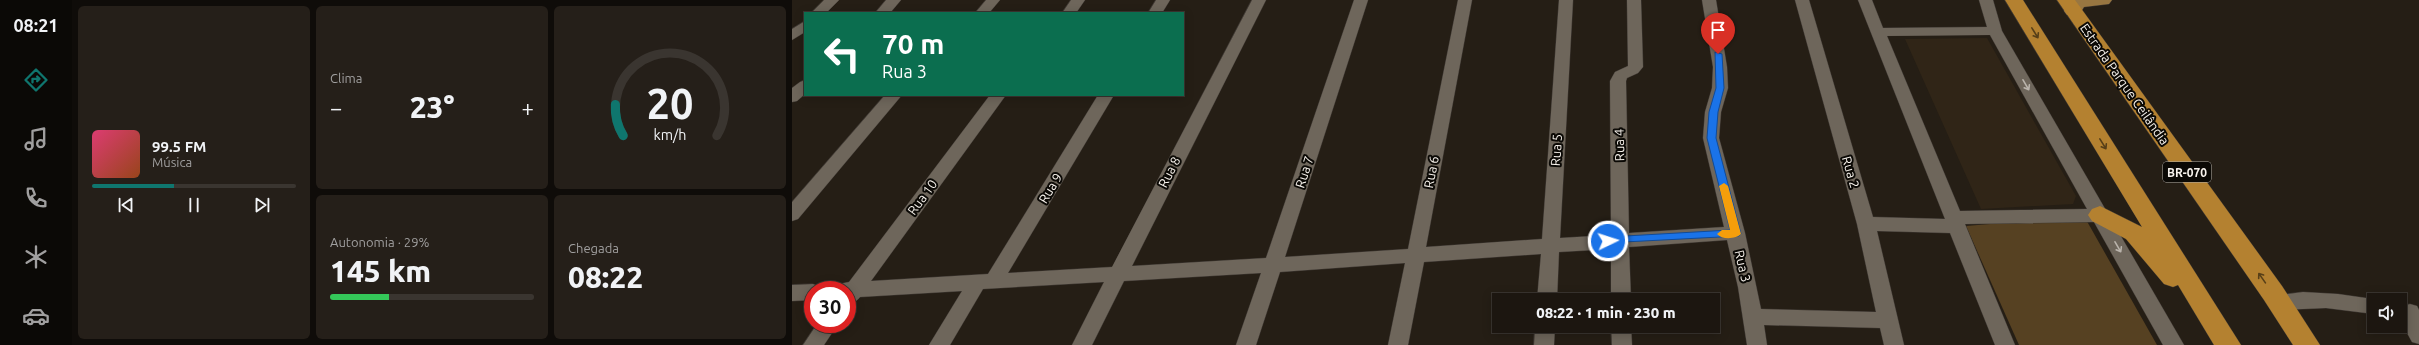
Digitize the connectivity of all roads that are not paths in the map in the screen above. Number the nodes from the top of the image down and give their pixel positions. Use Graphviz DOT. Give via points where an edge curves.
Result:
graph roads {
  1 [pos="832,0"];
  2 [pos="894,0"];
  3 [pos="993,0"];
  4 [pos="1078,0"];
  5 [pos="1163,0"];
  6 [pos="1259,0"];
  7 [pos="1361,0"];
  8 [pos="1465,0"];
  9 [pos="1566,0"];
  10 [pos="1634,0"];
  11 [pos="1709,0"];
  12 [pos="1802,0"];
  13 [pos="1865,0"];
  14 [pos="1986,0"];
  15 [pos="2014,0"];
  16 [pos="2103,0"];
  17 [pos="2069,6"];
  18 [pos="819,12"];
  19 [pos="883,12"];
  20 [pos="983,12"];
  21 [pos="1070,12"];
  22 [pos="1156,12"];
  23 [pos="804,25"];
  24 [pos="1995,31"];
  25 [pos="1879,32"];
  26 [pos="792,36"];
  27 [pos="792,82"];
  28 [pos="804,84"];
  29 [pos="804,85"];
  30 [pos="893,96"];
  31 [pos="997,96"];
  32 [pos="1105,96"];
  33 [pos="792,97"];
  34 [pos="792,214"];
  35 [pos="2100,216"];
  36 [pos="1955,222"];
  37 [pos="1866,224"];
  38 [pos="1736,234"];
  39 [pos="1620,240"];
  40 [pos="1550,245"];
  41 [pos="1415,255"];
  42 [pos="1273,265"];
  43 [pos="1118,272"];
  44 [pos="856,281"];
  45 [pos="986,281"];
  46 [pos="804,292"];
  47 [pos="856,292"];
  48 [pos="792,293"];
  49 [pos="1547,293"];
  50 [pos="1621,293"];
  51 [pos="2278,302"];
  52 [pos="2367,305"];
  53 [pos="2410,311"];
  54 [pos="1753,317"];
  55 [pos="1888,320"];
  56 [pos="822,333"];
  57 [pos="1545,333"];
  58 [pos="1622,333"];
  59 [pos="2419,336"];
  60 [pos="2226,343"];
  61 [pos="813,345"];
  62 [pos="939,345"];
  63 [pos="1082,345"];
  64 [pos="1246,345"];
  65 [pos="1398,345"];
  66 [pos="1544,345"];
  67 [pos="1622,345"];
  68 [pos="1757,345"];
  69 [pos="1894,345"];
  70 [pos="2006,345"];
  71 [pos="2174,345"];
  72 [pos="2307,345"];
  1 -- 18 [label="street"];
  2 -- 19 [label="street"];
  3 -- 20 [label="street"];
  4 -- 21 [label="street"];
  5 -- 22 [label="street"];
  6 -- 43 [label="street, Rua 8"];
  7 -- 42 [label="street, Rua 7"];
  8 -- 41 [label="street, Rua 6"];
  9 -- 40 [label="street, Rua 5"];
  10 -- 39 [label="street, Rua 4" via="1636,67 1620,75 1618,81"];
  11 -- 38 [label="street, Rua 3" via="1720,68 1720,88 1713,112 1711,138"];
  12 -- 37 [label="street, Rua 2"];
  13 -- 25 [label="street"];
  14 -- 24 [label="street"];
  15 -- 60 [label="highway, one-way"];
  16 -- 17 [label="main road" via="2080,2"];
  51 -- 17 [label="highway, Estrada Parque Ceilândia / BR-070, one-way"];
  23 -- 26 [label="street"];
  24 -- 25 [label="street"];
  24 -- 35 [label="street, one-way"];
  25 -- 36 [label="street"];
  27 -- 28 [label="street"];
  29 -- 33 [label="street"];
  30 -- 34 [label="street"];
  31 -- 44 [label="street, Rua 10"];
  32 -- 45 [label="street, Rua 9"];
  35 -- 36 [label="street"];
  35 -- 60 [label="highway" via="2134,233"];
  35 -- 71 [label="street, one-way"];
  36 -- 37 [label="street"];
  36 -- 70 [label="street"];
  37 -- 55 [label="street, Rua 2"];
  38 -- 39 [label="street"];
  38 -- 54 [label="street, Rua 3"];
  39 -- 40 [label="street"];
  39 -- 50 [label="street, Rua 4"];
  40 -- 41 [label="street"];
  40 -- 49 [label="street, Rua 5"];
  41 -- 42 [label="street"];
  41 -- 65 [label="street, Rua 6"];
  42 -- 43 [label="street"];
  42 -- 64 [label="street, Rua 7"];
  43 -- 45 [label="street"];
  43 -- 63 [label="street, Rua 8"];
  45 -- 47 [label="street"];
  45 -- 62 [label="street, Rua 9"];
  46 -- 48 [label="street"];
  51 -- 52 [label="street" via="2296,300"];
  51 -- 72 [label="highway, Estrada Parque Ceilândia / BR-070"];
  53 -- 59 [label="street" via="2410,320"];
  54 -- 55 [label="street"];
  54 -- 68 [label="street, Rua 3"];
  55 -- 69 [label="street, Rua 2"];
  56 -- 61 [label="street"];
  57 -- 66 [label="street"];
  58 -- 67 [label="street"];
}
